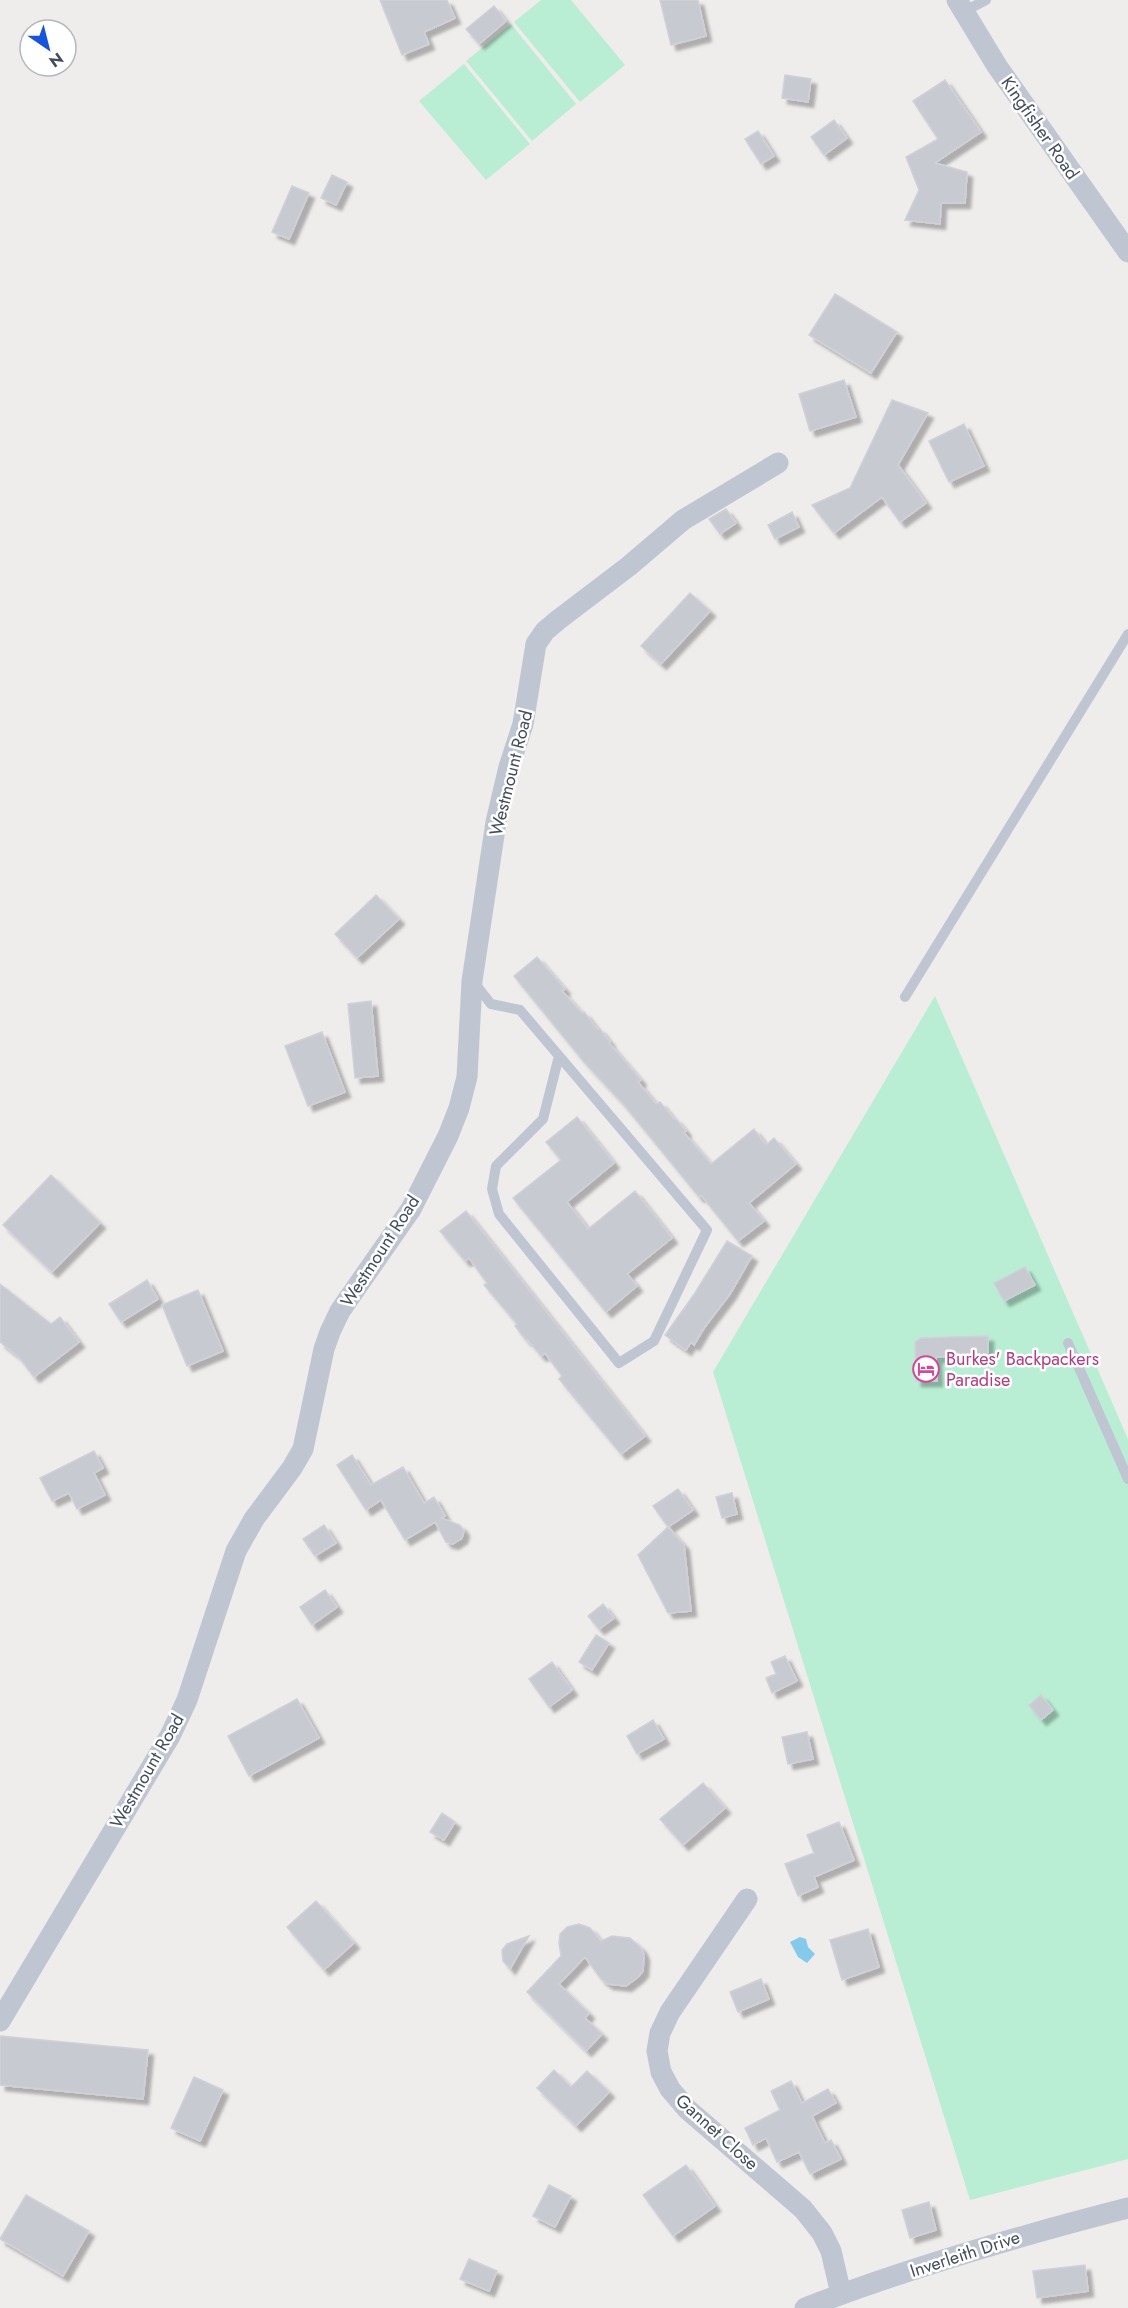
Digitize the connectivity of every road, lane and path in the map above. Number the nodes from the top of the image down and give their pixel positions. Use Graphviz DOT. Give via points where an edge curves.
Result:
graph roads {
  1 [pos="986,0"];
  2 [pos="960,6"];
  3 [pos="1128,252"];
  4 [pos="778,463"];
  5 [pos="1128,634"];
  6 [pos="472,981"];
  7 [pos="905,997"];
  8 [pos="559,1056"];
  9 [pos="1068,1343"];
  10 [pos="1128,1479"];
  11 [pos="747,1899"];
  12 [pos="0,2021"];
  13 [pos="1128,2208"];
  14 [pos="841,2294"];
  15 [pos="805,2308"];
  1 -- 2 [label="lane"];
  2 -- 3 [label="street, Kingfisher Road" via="1028,112"];
  4 -- 6 [label="street, Westmount Road" via="683,520 558,620 536,644 523,724 496,822"];
  5 -- 7 [label="lane"];
  6 -- 8 [label="lane" via="491,1004 520,1010"];
  6 -- 12 [label="street, Westmount Road" via="466,1077 448,1136 411,1209 340,1311 330,1332 303,1449 236,1551 187,1700 171,1736"];
  8 -- 8 [label="lane" via="707,1230 654,1341 619,1363 499,1214 492,1190 496,1166 543,1119"];
  9 -- 10 [label="lane"];
  11 -- 14 [label="street, Gannet Close" via="670,2012 657,2051 661,2072 687,2109 803,2209 831,2251"];
  13 -- 14 [label="street, Inverleith Drive" via="1033,2233"];
  14 -- 15 [label="street, Inverleith Drive"];
}
